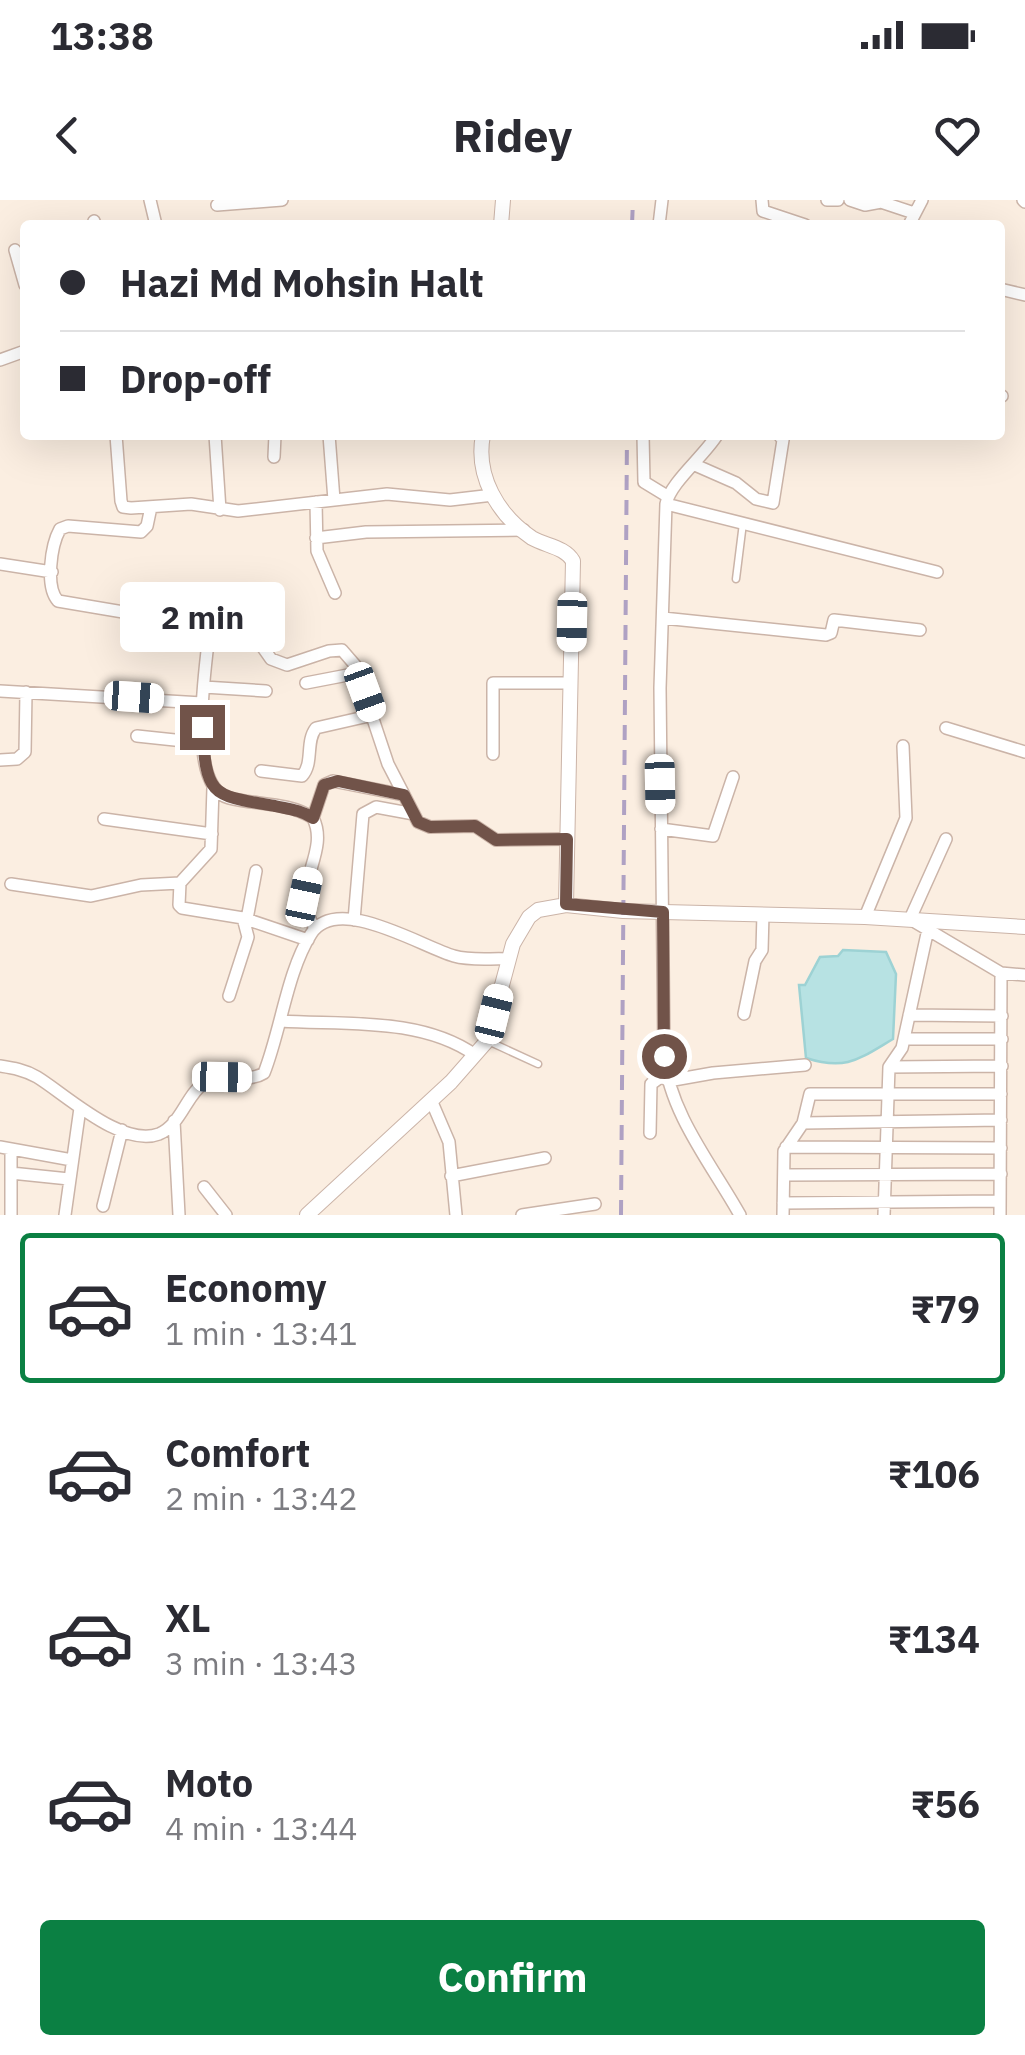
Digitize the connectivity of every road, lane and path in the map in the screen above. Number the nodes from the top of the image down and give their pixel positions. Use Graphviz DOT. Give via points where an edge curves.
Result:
graph roads {
  1 [pos="282,200"];
  2 [pos="762,200"];
  3 [pos="826,200"];
  4 [pos="838,200"];
  5 [pos="850,200"];
  6 [pos="922,200"];
  7 [pos="217,206"];
  8 [pos="912,219"];
  9 [pos="790,220"];
  10 [pos="15,250"];
  11 [pos="20,268"];
  12 [pos="116,440"];
  13 [pos="215,440"];
  14 [pos="275,440"];
  15 [pos="329,440"];
  16 [pos="483,440"];
  17 [pos="643,440"];
  18 [pos="712,440"];
  19 [pos="784,440"];
  20 [pos="274,457"];
  21 [pos="695,465"];
  22 [pos="493,495"];
  23 [pos="334,500"];
  24 [pos="666,500"];
  25 [pos="316,502"];
  26 [pos="151,507"];
  27 [pos="220,510"];
  28 [pos="743,522"];
  29 [pos="524,530"];
  30 [pos="316,538"];
  31 [pos="0,564"];
  32 [pos="52,572"];
  33 [pos="937,572"];
  34 [pos="736,579"];
  35 [pos="334,594"];
  36 [pos="134,614"];
  37 [pos="664,618"];
  38 [pos="920,630"];
  39 [pos="172,631"];
  40 [pos="208,642"];
  41 [pos="358,673"];
  42 [pos="306,683"];
  43 [pos="570,683"];
  44 [pos="204,687"];
  45 [pos="0,691"];
  46 [pos="266,691"];
  47 [pos="26,692"];
  48 [pos="202,702"];
  49 [pos="373,715"];
  50 [pos="946,728"];
  51 [pos="138,736"];
  52 [pos="203,743"];
  53 [pos="904,746"];
  54 [pos="1025,752"];
  55 [pos="493,754"];
  56 [pos="0,760"];
  57 [pos="261,771"];
  58 [pos="733,778"];
  59 [pos="214,788"];
  60 [pos="404,795"];
  61 [pos="414,814"];
  62 [pos="313,818"];
  63 [pos="104,819"];
  64 [pos="661,829"];
  65 [pos="212,834"];
  66 [pos="567,839"];
  67 [pos="946,839"];
  68 [pos="256,870"];
  69 [pos="10,884"];
  70 [pos="180,884"];
  71 [pos="566,904"];
  72 [pos="663,912"];
  73 [pos="762,914"];
  74 [pos="865,917"];
  75 [pos="245,918"];
  76 [pos="910,919"];
  77 [pos="354,920"];
  78 [pos="315,928"];
  79 [pos="1025,928"];
  80 [pos="928,930"];
  81 [pos="308,940"];
  82 [pos="508,959"];
  83 [pos="1002,973"];
  84 [pos="1025,975"];
  85 [pos="229,996"];
  86 [pos="744,1014"];
  87 [pos="909,1015"];
  88 [pos="1002,1016"];
  89 [pos="281,1021"];
  90 [pos="904,1039"];
  91 [pos="1002,1039"];
  92 [pos="487,1040"];
  93 [pos="475,1056"];
  94 [pos="538,1064"];
  95 [pos="805,1065"];
  96 [pos="0,1066"];
  97 [pos="1002,1066"];
  98 [pos="889,1067"];
  99 [pos="667,1077"];
  100 [pos="888,1092"];
  101 [pos="1002,1094"];
  102 [pos="431,1100"];
  103 [pos="80,1108"];
  104 [pos="1001,1120"];
  105 [pos="174,1121"];
  106 [pos="886,1121"];
  107 [pos="802,1123"];
  108 [pos="122,1130"];
  109 [pos="650,1133"];
  110 [pos="885,1146"];
  111 [pos="786,1147"];
  112 [pos="6,1148"];
  113 [pos="1001,1148"];
  114 [pos="546,1158"];
  115 [pos="72,1160"];
  116 [pos="11,1173"];
  117 [pos="1001,1174"];
  118 [pos="784,1175"];
  119 [pos="451,1176"];
  120 [pos="885,1176"];
  121 [pos="69,1179"];
  122 [pos="204,1187"];
  123 [pos="884,1200"];
  124 [pos="594,1204"];
  125 [pos="103,1206"];
  126 [pos="1000,1208"];
  127 [pos="783,1209"];
  128 [pos="316,1212"];
  129 [pos="11,1215"];
  130 [pos="65,1215"];
  131 [pos="179,1215"];
  132 [pos="226,1215"];
  133 [pos="456,1215"];
  134 [pos="522,1215"];
  135 [pos="740,1215"];
  136 [pos="884,1215"];
  1 -- 7 [label="street"];
  2 -- 9 [label="street" via="763,211"];
  3 -- 4 [label="street"];
  5 -- 8 [label="street" via="881,202"];
  6 -- 8 [label="street"];
  10 -- 11 [label="street"];
  12 -- 26 [label="street" via="123,506"];
  13 -- 27 [label="street"];
  14 -- 20 [label="street"];
  15 -- 23 [label="street"];
  16 -- 22 [label="street" via="482,469"];
  17 -- 24 [label="street" via="644,482"];
  18 -- 21 [label="street"];
  19 -- 21 [label="street" via="773,502"];
  21 -- 24 [label="street"];
  22 -- 23 [label="street"];
  22 -- 29 [label="street"];
  23 -- 25 [label="street"];
  24 -- 28 [label="street"];
  24 -- 37 [label="street"];
  25 -- 27 [label="street"];
  25 -- 30 [label="street"];
  26 -- 27 [label="street"];
  26 -- 32 [label="street" via="142,532 60,529"];
  28 -- 33 [label="street"];
  28 -- 34 [label="lane"];
  29 -- 30 [label="street"];
  29 -- 43 [label="street" via="572,556"];
  30 -- 35 [label="street"];
  31 -- 32 [label="street"];
  32 -- 36 [label="street" via="58,601"];
  37 -- 38 [label="street" via="826,635 834,620"];
  37 -- 64 [label="street"];
  39 -- 40 [label="street"];
  40 -- 41 [label="street" via="251,639 287,665 342,650"];
  40 -- 44 [label="street"];
  41 -- 42 [label="street"];
  41 -- 49 [label="street"];
  43 -- 55 [label="street" via="493,684"];
  43 -- 66 [label="street"];
  44 -- 46 [label="street"];
  44 -- 48 [label="street"];
  45 -- 47 [label="street"];
  47 -- 48 [label="street"];
  47 -- 56 [label="street" via="24,752"];
  48 -- 52 [label="street"];
  49 -- 57 [label="street" via="312,732 302,776"];
  49 -- 60 [label="street"];
  50 -- 54 [label="street"];
  51 -- 52 [label="street"];
  52 -- 59 [label="street"];
  53 -- 74 [label="street" via="906,818"];
  58 -- 64 [label="street" via="713,836"];
  59 -- 62 [label="street" via="227,798"];
  59 -- 65 [label="street"];
  60 -- 61 [label="street"];
  60 -- 62 [label="street" via="333,781 324,785"];
  61 -- 66 [label="street" via="422,825 475,826 496,840"];
  61 -- 77 [label="street" via="376,807 362,814"];
  62 -- 78 [label="street" via="317,834 304,904"];
  63 -- 65 [label="street"];
  64 -- 72 [label="street"];
  65 -- 70 [label="street" via="209,854"];
  66 -- 71 [label="street"];
  67 -- 76 [label="street"];
  68 -- 75 [label="street"];
  69 -- 70 [label="street" via="92,896"];
  70 -- 75 [label="street" via="182,908"];
  71 -- 72 [label="street"];
  71 -- 82 [label="street" via="529,918"];
  72 -- 73 [label="street"];
  72 -- 99 [label="street"];
  73 -- 74 [label="street"];
  73 -- 86 [label="street" via="762,950"];
  74 -- 76 [label="street"];
  75 -- 81 [label="street"];
  75 -- 85 [label="street" via="248,937"];
  76 -- 79 [label="street"];
  76 -- 80 [label="street"];
  77 -- 78 [label="street"];
  77 -- 82 [label="street" via="455,956"];
  78 -- 81 [label="street"];
  80 -- 83 [label="street"];
  80 -- 87 [label="street"];
  81 -- 89 [label="street"];
  82 -- 92 [label="street"];
  83 -- 84 [label="street"];
  83 -- 88 [label="street"];
  87 -- 88 [label="street"];
  87 -- 90 [label="street"];
  88 -- 91 [label="street"];
  89 -- 93 [label="street" via="424,1032"];
  89 -- 105 [label="street" via="264,1073 208,1081"];
  90 -- 91 [label="street"];
  90 -- 98 [label="street"];
  91 -- 97 [label="street"];
  92 -- 93 [label="street"];
  92 -- 94 [label="lane"];
  93 -- 102 [label="street"];
  95 -- 99 [label="street"];
  96 -- 103 [label="street" via="32,1074"];
  97 -- 98 [label="street"];
  97 -- 101 [label="street"];
  98 -- 100 [label="street"];
  99 -- 109 [label="street" via="651,1084"];
  99 -- 135 [label="street"];
  100 -- 101 [label="street"];
  100 -- 106 [label="street"];
  100 -- 107 [label="street" via="810,1094"];
  101 -- 104 [label="street"];
  102 -- 119 [label="street" via="446,1129"];
  102 -- 128 [label="street"];
  103 -- 108 [label="street"];
  103 -- 115 [label="street"];
  104 -- 106 [label="street"];
  104 -- 113 [label="street"];
  105 -- 108 [label="street" via="151,1135"];
  105 -- 131 [label="street"];
  106 -- 107 [label="street"];
  106 -- 110 [label="street"];
  107 -- 111 [label="street"];
  108 -- 125 [label="street"];
  110 -- 111 [label="street"];
  110 -- 113 [label="street"];
  110 -- 120 [label="street"];
  111 -- 118 [label="street"];
  112 -- 115 [label="street"];
  112 -- 116 [label="street"];
  113 -- 117 [label="street"];
  114 -- 119 [label="street"];
  115 -- 121 [label="street"];
  116 -- 121 [label="street"];
  116 -- 129 [label="street"];
  117 -- 120 [label="street"];
  117 -- 126 [label="street"];
  118 -- 120 [label="street"];
  118 -- 127 [label="street"];
  119 -- 133 [label="street"];
  120 -- 123 [label="street"];
  121 -- 130 [label="street"];
  122 -- 132 [label="street"];
  123 -- 126 [label="street"];
  123 -- 127 [label="street"];
  123 -- 136 [label="street"];
  124 -- 134 [label="street"];
}
